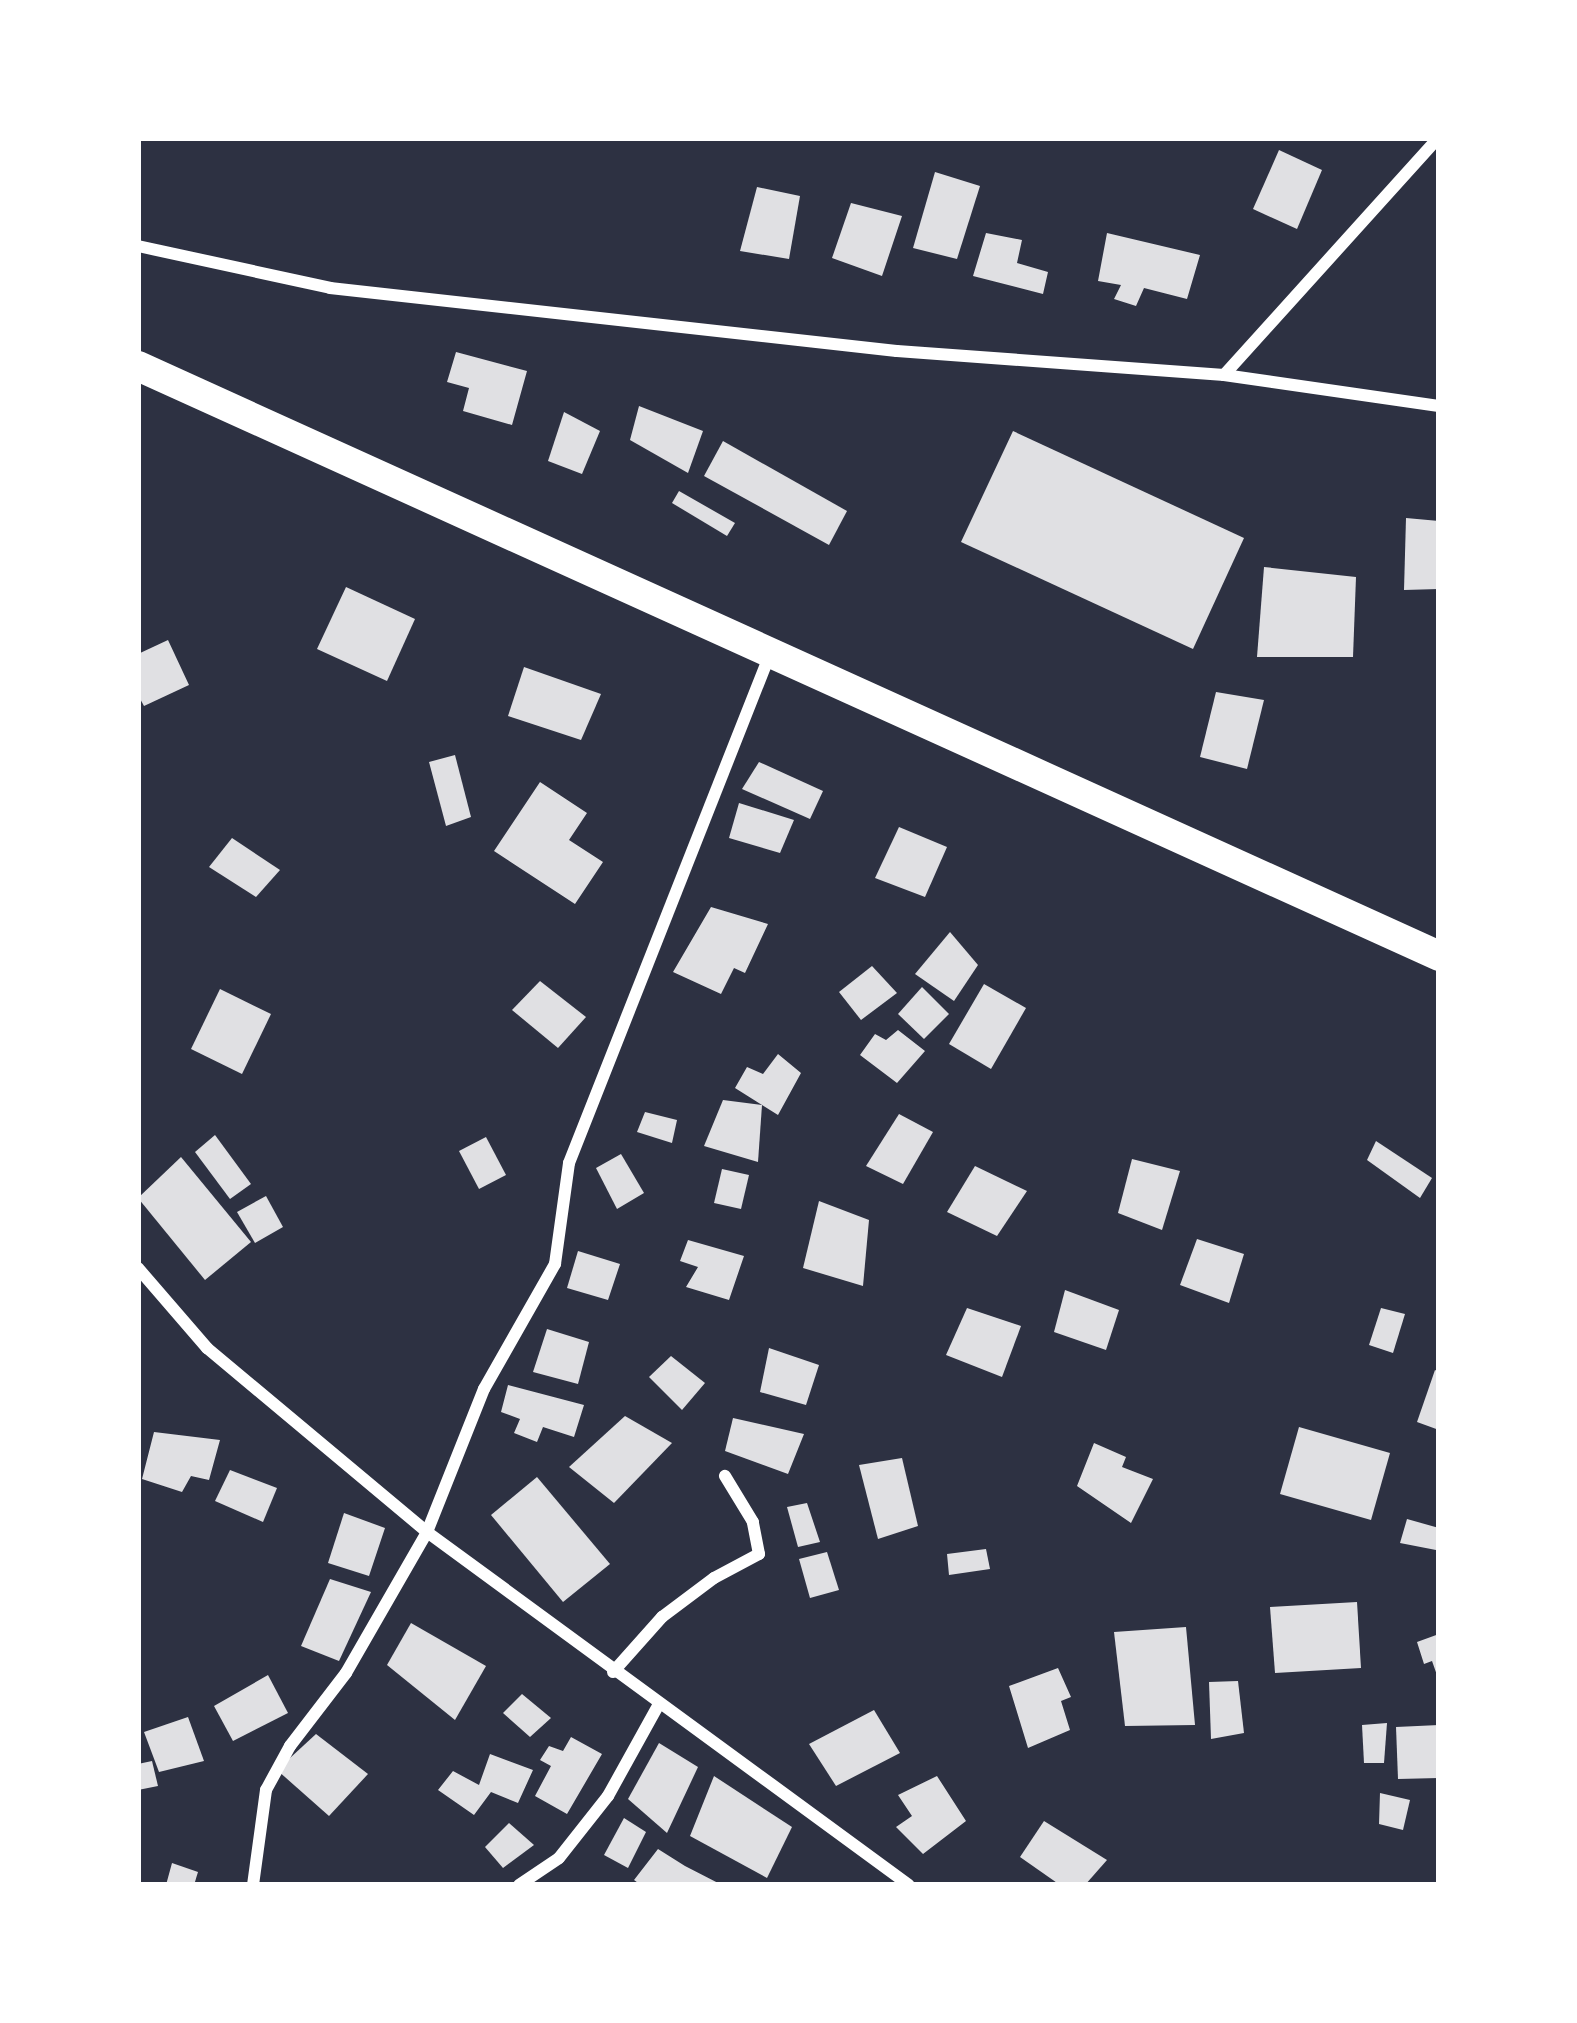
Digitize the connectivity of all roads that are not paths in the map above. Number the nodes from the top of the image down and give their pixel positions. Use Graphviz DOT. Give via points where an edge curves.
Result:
graph roads {
  1 [pos="1438,138"];
  2 [pos="138,246"];
  3 [pos="138,366"];
  4 [pos="1224,375"];
  5 [pos="1439,406"];
  6 [pos="770,652"];
  7 [pos="1439,956"];
  8 [pos="138,1268"];
  9 [pos="725,1476"];
  10 [pos="427,1532"];
  11 [pos="614,1672"];
  12 [pos="659,1704"];
  13 [pos="253,1885"];
  14 [pos="519,1885"];
  15 [pos="908,1885"];
  1 -- 4 [label="street"];
  2 -- 4 [label="street" via="331,288 897,350"];
  3 -- 6 [label="highway"];
  4 -- 5 [label="street"];
  6 -- 7 [label="highway"];
  6 -- 10 [label="street" via="569,1163 555,1264 484,1389"];
  8 -- 10 [label="street" via="207,1348"];
  9 -- 11 [label="street" via="753,1522 759,1554 662,1616"];
  10 -- 11 [label="street"];
  10 -- 13 [label="street" via="266,1790"];
  11 -- 12 [label="street"];
  12 -- 14 [label="street" via="608,1796 559,1858"];
  12 -- 15 [label="street"];
}
